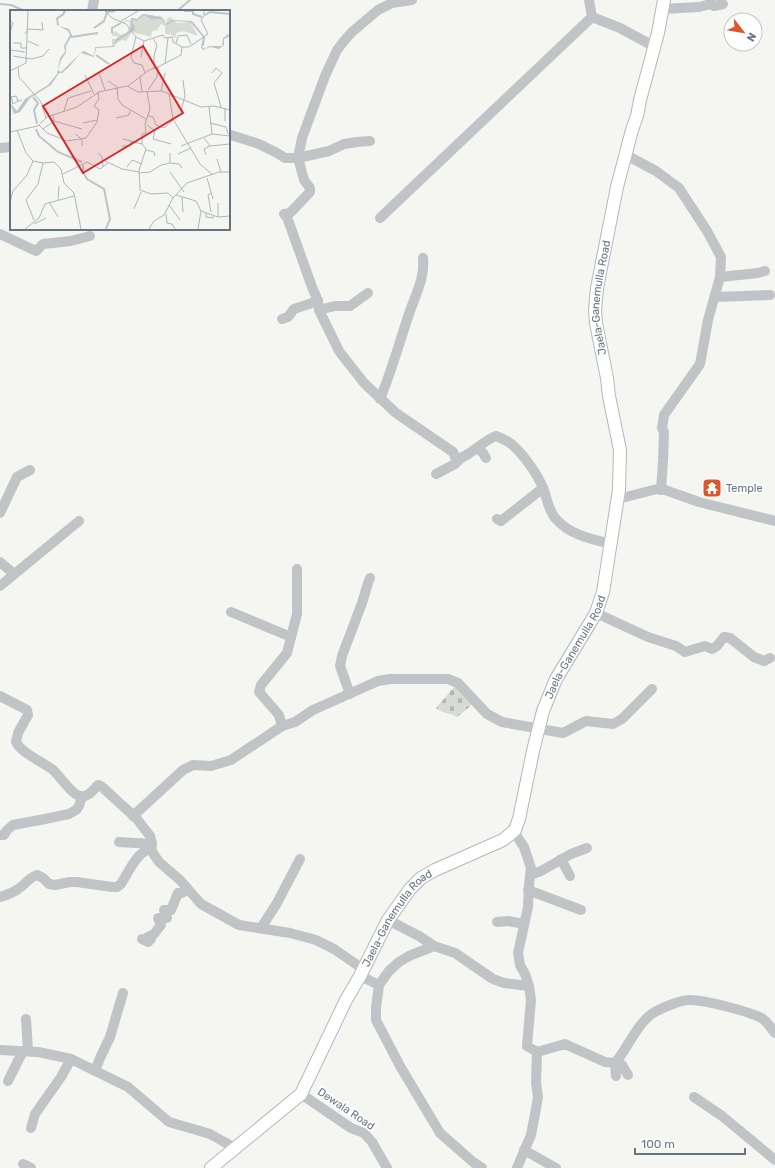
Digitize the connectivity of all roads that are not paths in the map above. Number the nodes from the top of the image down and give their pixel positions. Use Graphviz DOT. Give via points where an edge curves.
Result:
graph roads {
  1 [pos="94,0"];
  2 [pos="412,0"];
  3 [pos="589,0"];
  4 [pos="663,4"];
  5 [pos="722,4"];
  6 [pos="92,10"];
  7 [pos="592,17"];
  8 [pos="655,47"];
  9 [pos="231,135"];
  10 [pos="370,141"];
  11 [pos="10,147"];
  12 [pos="0,148"];
  13 [pos="626,155"];
  14 [pos="298,158"];
  15 [pos="380,218"];
  16 [pos="0,234"];
  17 [pos="90,236"];
  18 [pos="423,258"];
  19 [pos="765,271"];
  20 [pos="720,277"];
  21 [pos="368,293"];
  22 [pos="770,295"];
  23 [pos="715,297"];
  24 [pos="319,305"];
  25 [pos="282,319"];
  26 [pos="380,399"];
  27 [pos="477,448"];
  28 [pos="486,458"];
  29 [pos="460,459"];
  30 [pos="30,470"];
  31 [pos="436,474"];
  32 [pos="543,488"];
  33 [pos="660,490"];
  34 [pos="618,499"];
  35 [pos="0,513"];
  36 [pos="497,519"];
  37 [pos="79,521"];
  38 [pos="775,521"];
  39 [pos="611,544"];
  40 [pos="0,562"];
  41 [pos="297,569"];
  42 [pos="14,574"];
  43 [pos="370,578"];
  44 [pos="0,586"];
  45 [pos="231,612"];
  46 [pos="596,612"];
  47 [pos="291,637"];
  48 [pos="770,658"];
  49 [pos="652,689"];
  50 [pos="350,694"];
  51 [pos="0,696"];
  52 [pos="282,726"];
  53 [pos="539,728"];
  54 [pos="82,797"];
  55 [pos="134,816"];
  56 [pos="514,832"];
  57 [pos="0,835"];
  58 [pos="119,842"];
  59 [pos="152,846"];
  60 [pos="587,848"];
  61 [pos="300,859"];
  62 [pos="561,860"];
  63 [pos="530,875"];
  64 [pos="570,876"];
  65 [pos="187,888"];
  66 [pos="528,890"];
  67 [pos="0,897"];
  68 [pos="581,910"];
  69 [pos="388,920"];
  70 [pos="497,922"];
  71 [pos="524,924"];
  72 [pos="261,928"];
  73 [pos="142,939"];
  74 [pos="434,946"];
  75 [pos="361,973"];
  76 [pos="378,986"];
  77 [pos="529,986"];
  78 [pos="123,993"];
  79 [pos="26,1019"];
  80 [pos="775,1033"];
  81 [pos="0,1050"];
  82 [pos="26,1051"];
  83 [pos="537,1052"];
  84 [pos="71,1059"];
  85 [pos="616,1063"];
  86 [pos="95,1071"];
  87 [pos="616,1076"];
  88 [pos="628,1076"];
  89 [pos="8,1081"];
  90 [pos="301,1094"];
  91 [pos="694,1097"];
  92 [pos="31,1128"];
  93 [pos="235,1148"];
  94 [pos="524,1150"];
  95 [pos="775,1160"];
  96 [pos="211,1168"];
  97 [pos="387,1168"];
  98 [pos="482,1168"];
  99 [pos="517,1168"];
  100 [pos="556,1168"];
  1 -- 6 [label="street"];
  2 -- 14 [label="street" via="392,3 378,10 337,50 302,138"];
  3 -- 7 [label="street"];
  4 -- 5 [label="street" via="699,7"];
  4 -- 8 [label="main road, Jaela-Ganemulla Road"];
  7 -- 8 [label="street" via="620,28"];
  7 -- 15 [label="street"];
  8 -- 13 [label="main road, Jaela-Ganemulla Road"];
  9 -- 14 [label="street" via="259,144 285,158"];
  10 -- 14 [label="street" via="344,144 329,151"];
  11 -- 12 [label="street"];
  13 -- 20 [label="street" via="656,171 679,188 721,257"];
  13 -- 34 [label="main road, Jaela-Ganemulla Road" via="607,233 595,310 620,450"];
  14 -- 24 [label="street" via="310,192 290,213 284,214"];
  16 -- 17 [label="street" via="36,251 43,244"];
  18 -- 26 [label="street" via="419,289"];
  19 -- 20 [label="street" via="758,274"];
  20 -- 23 [label="street"];
  21 -- 24 [label="street" via="350,306"];
  22 -- 23 [label="street"];
  23 -- 33 [label="street" via="700,364 664,415"];
  24 -- 25 [label="street" via="294,309 288,317"];
  24 -- 26 [label="street" via="339,352"];
  26 -- 29 [label="street" via="396,414 453,452 456,459"];
  27 -- 28 [label="street"];
  27 -- 29 [label="street"];
  27 -- 32 [label="street" via="496,436 509,442 531,467"];
  29 -- 31 [label="street"];
  30 -- 35 [label="street" via="17,478"];
  32 -- 36 [label="street" via="501,521"];
  32 -- 39 [label="street" via="554,517 560,523 577,535"];
  33 -- 34 [label="street"];
  33 -- 38 [label="street"];
  34 -- 39 [label="main road, Jaela-Ganemulla Road"];
  37 -- 42 [label="street"];
  39 -- 46 [label="main road, Jaela-Ganemulla Road" via="603,592"];
  40 -- 42 [label="street"];
  41 -- 47 [label="street" via="297,614"];
  42 -- 44 [label="street"];
  43 -- 50 [label="street" via="340,666"];
  45 -- 47 [label="street"];
  46 -- 48 [label="street" via="685,652 705,646 712,649 724,637 730,638 754,657 764,661"];
  46 -- 53 [label="main road, Jaela-Ganemulla Road" via="556,679"];
  47 -- 52 [label="street" via="287,653 259,692 279,715"];
  49 -- 53 [label="street" via="622,719 613,724 586,721 563,733"];
  50 -- 52 [label="street"];
  50 -- 53 [label="street" via="378,681 390,679 448,679 458,683 493,718"];
  51 -- 54 [label="street" via="27,710 28,715 18,733 18,747 44,763 75,794"];
  52 -- 55 [label="street" via="231,760 211,766 193,765 183,770"];
  53 -- 56 [label="main road, Jaela-Ganemulla Road"];
  54 -- 55 [label="street" via="98,785 101,786"];
  54 -- 57 [label="street" via="76,810 13,825 4,835"];
  55 -- 59 [label="street" via="150,836"];
  56 -- 63 [label="street" via="528,856"];
  56 -- 69 [label="main road, Jaela-Ganemulla Road" via="503,840 421,878"];
  58 -- 59 [label="street"];
  59 -- 65 [label="street" via="159,862"];
  59 -- 67 [label="street" via="140,854 117,887 70,882 55,885 49,884 37,875 14,892"];
  60 -- 62 [label="street"];
  61 -- 72 [label="street"];
  62 -- 63 [label="street"];
  62 -- 64 [label="street"];
  63 -- 66 [label="street"];
  65 -- 72 [label="street" via="210,910 239,925"];
  65 -- 73 [label="street" via="178,894 171,910 164,910 167,918 158,918 161,925 148,937 151,939 148,942"];
  66 -- 68 [label="street"];
  66 -- 71 [label="street"];
  69 -- 74 [label="street"];
  69 -- 75 [label="main road, Jaela-Ganemulla Road"];
  70 -- 71 [label="street"];
  71 -- 77 [label="street" via="518,953"];
  72 -- 75 [label="street" via="316,940 338,951"];
  74 -- 76 [label="street" via="399,962"];
  74 -- 77 [label="street" via="455,953 494,979"];
  75 -- 76 [label="street"];
  75 -- 90 [label="main road, Jaela-Ganemulla Road"];
  76 -- 98 [label="street" via="376,1020 400,1066 440,1133"];
  77 -- 83 [label="street" via="531,1000 527,1046"];
  78 -- 86 [label="street" via="110,1037"];
  79 -- 82 [label="street"];
  80 -- 85 [label="street" via="764,1019 746,1012 690,999 680,1000 650,1015 634,1034"];
  81 -- 82 [label="street"];
  82 -- 84 [label="street"];
  82 -- 89 [label="street"];
  83 -- 85 [label="street" via="565,1044 604,1062"];
  83 -- 94 [label="street" via="538,1097 531,1135"];
  84 -- 86 [label="street"];
  84 -- 92 [label="street" via="61,1078 35,1114"];
  85 -- 87 [label="street"];
  85 -- 88 [label="street" via="622,1065"];
  86 -- 93 [label="street" via="128,1086 169,1122 210,1134"];
  90 -- 93 [label="main road, Jaela-Ganemulla Road"];
  90 -- 97 [label="street, Dewala Road" via="364,1134 372,1142"];
  91 -- 95 [label="street" via="722,1116"];
  93 -- 96 [label="main road, Jaela-Ganemulla Road"];
  94 -- 99 [label="street"];
  94 -- 100 [label="street"];
}
